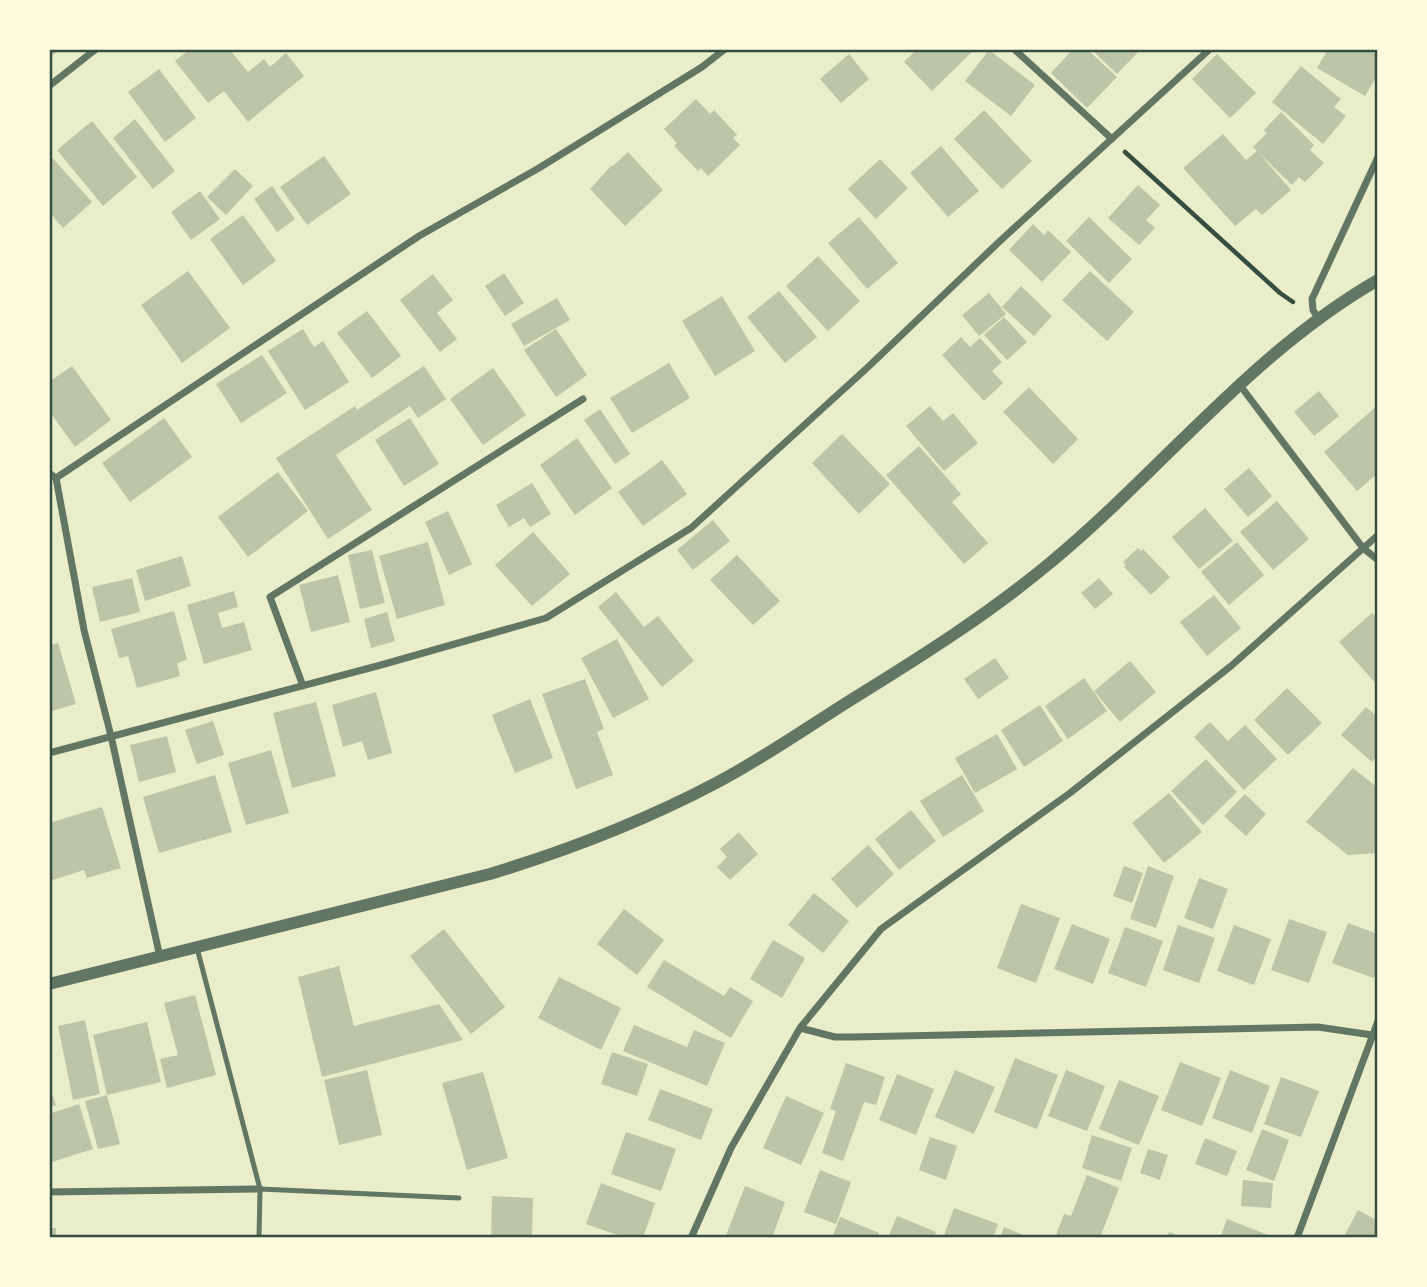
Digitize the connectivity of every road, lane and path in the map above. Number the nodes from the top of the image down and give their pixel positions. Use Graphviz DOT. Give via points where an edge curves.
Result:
graph roads {
  1 [pos="96,49"];
  2 [pos="725,49"];
  3 [pos="1014,49"];
  4 [pos="1210,49"];
  5 [pos="49,86"];
  6 [pos="1112,139"];
  7 [pos="1378,157"];
  8 [pos="1378,280"];
  9 [pos="1316,314"];
  10 [pos="1239,384"];
  11 [pos="583,399"];
  12 [pos="49,473"];
  13 [pos="56,478"];
  14 [pos="1378,535"];
  15 [pos="1363,548"];
  16 [pos="1378,560"];
  17 [pos="303,686"];
  18 [pos="111,736"];
  19 [pos="49,753"];
  20 [pos="196,947"];
  21 [pos="160,957"];
  22 [pos="49,984"];
  23 [pos="1378,1021"];
  24 [pos="800,1028"];
  25 [pos="1372,1035"];
  26 [pos="260,1189"];
  27 [pos="49,1192"];
  28 [pos="459,1198"];
  29 [pos="259,1238"];
  30 [pos="691,1238"];
  31 [pos="1297,1238"];
  1 -- 5 [label="street"];
  2 -- 13 [label="street" via="539,168 419,236"];
  3 -- 6 [label="street"];
  4 -- 6 [label="street"];
  6 -- 9 [label="path" via="1280,293"];
  6 -- 17 [label="street" via="691,528 546,618"];
  7 -- 9 [label="street" via="1312,299"];
  8 -- 9 [label="street"];
  9 -- 10 [label="street"];
  10 -- 15 [label="street"];
  10 -- 20 [label="street" via="1050,563 892,674 719,782 608,834 529,862"];
  11 -- 17 [label="street" via="270,597"];
  12 -- 13 [label="street"];
  13 -- 18 [label="street" via="83,630"];
  14 -- 15 [label="street"];
  15 -- 16 [label="street"];
  15 -- 24 [label="street" via="1210,683 1070,793 881,929"];
  17 -- 18 [label="street"];
  18 -- 19 [label="street"];
  18 -- 21 [label="street"];
  20 -- 21 [label="street"];
  20 -- 26 [label="lane"];
  21 -- 22 [label="street"];
  23 -- 25 [label="street"];
  24 -- 25 [label="street" via="835,1037 1318,1027"];
  24 -- 30 [label="street" via="731,1148"];
  25 -- 31 [label="street"];
  26 -- 27 [label="street"];
  26 -- 28 [label="lane"];
  26 -- 29 [label="lane"];
}
